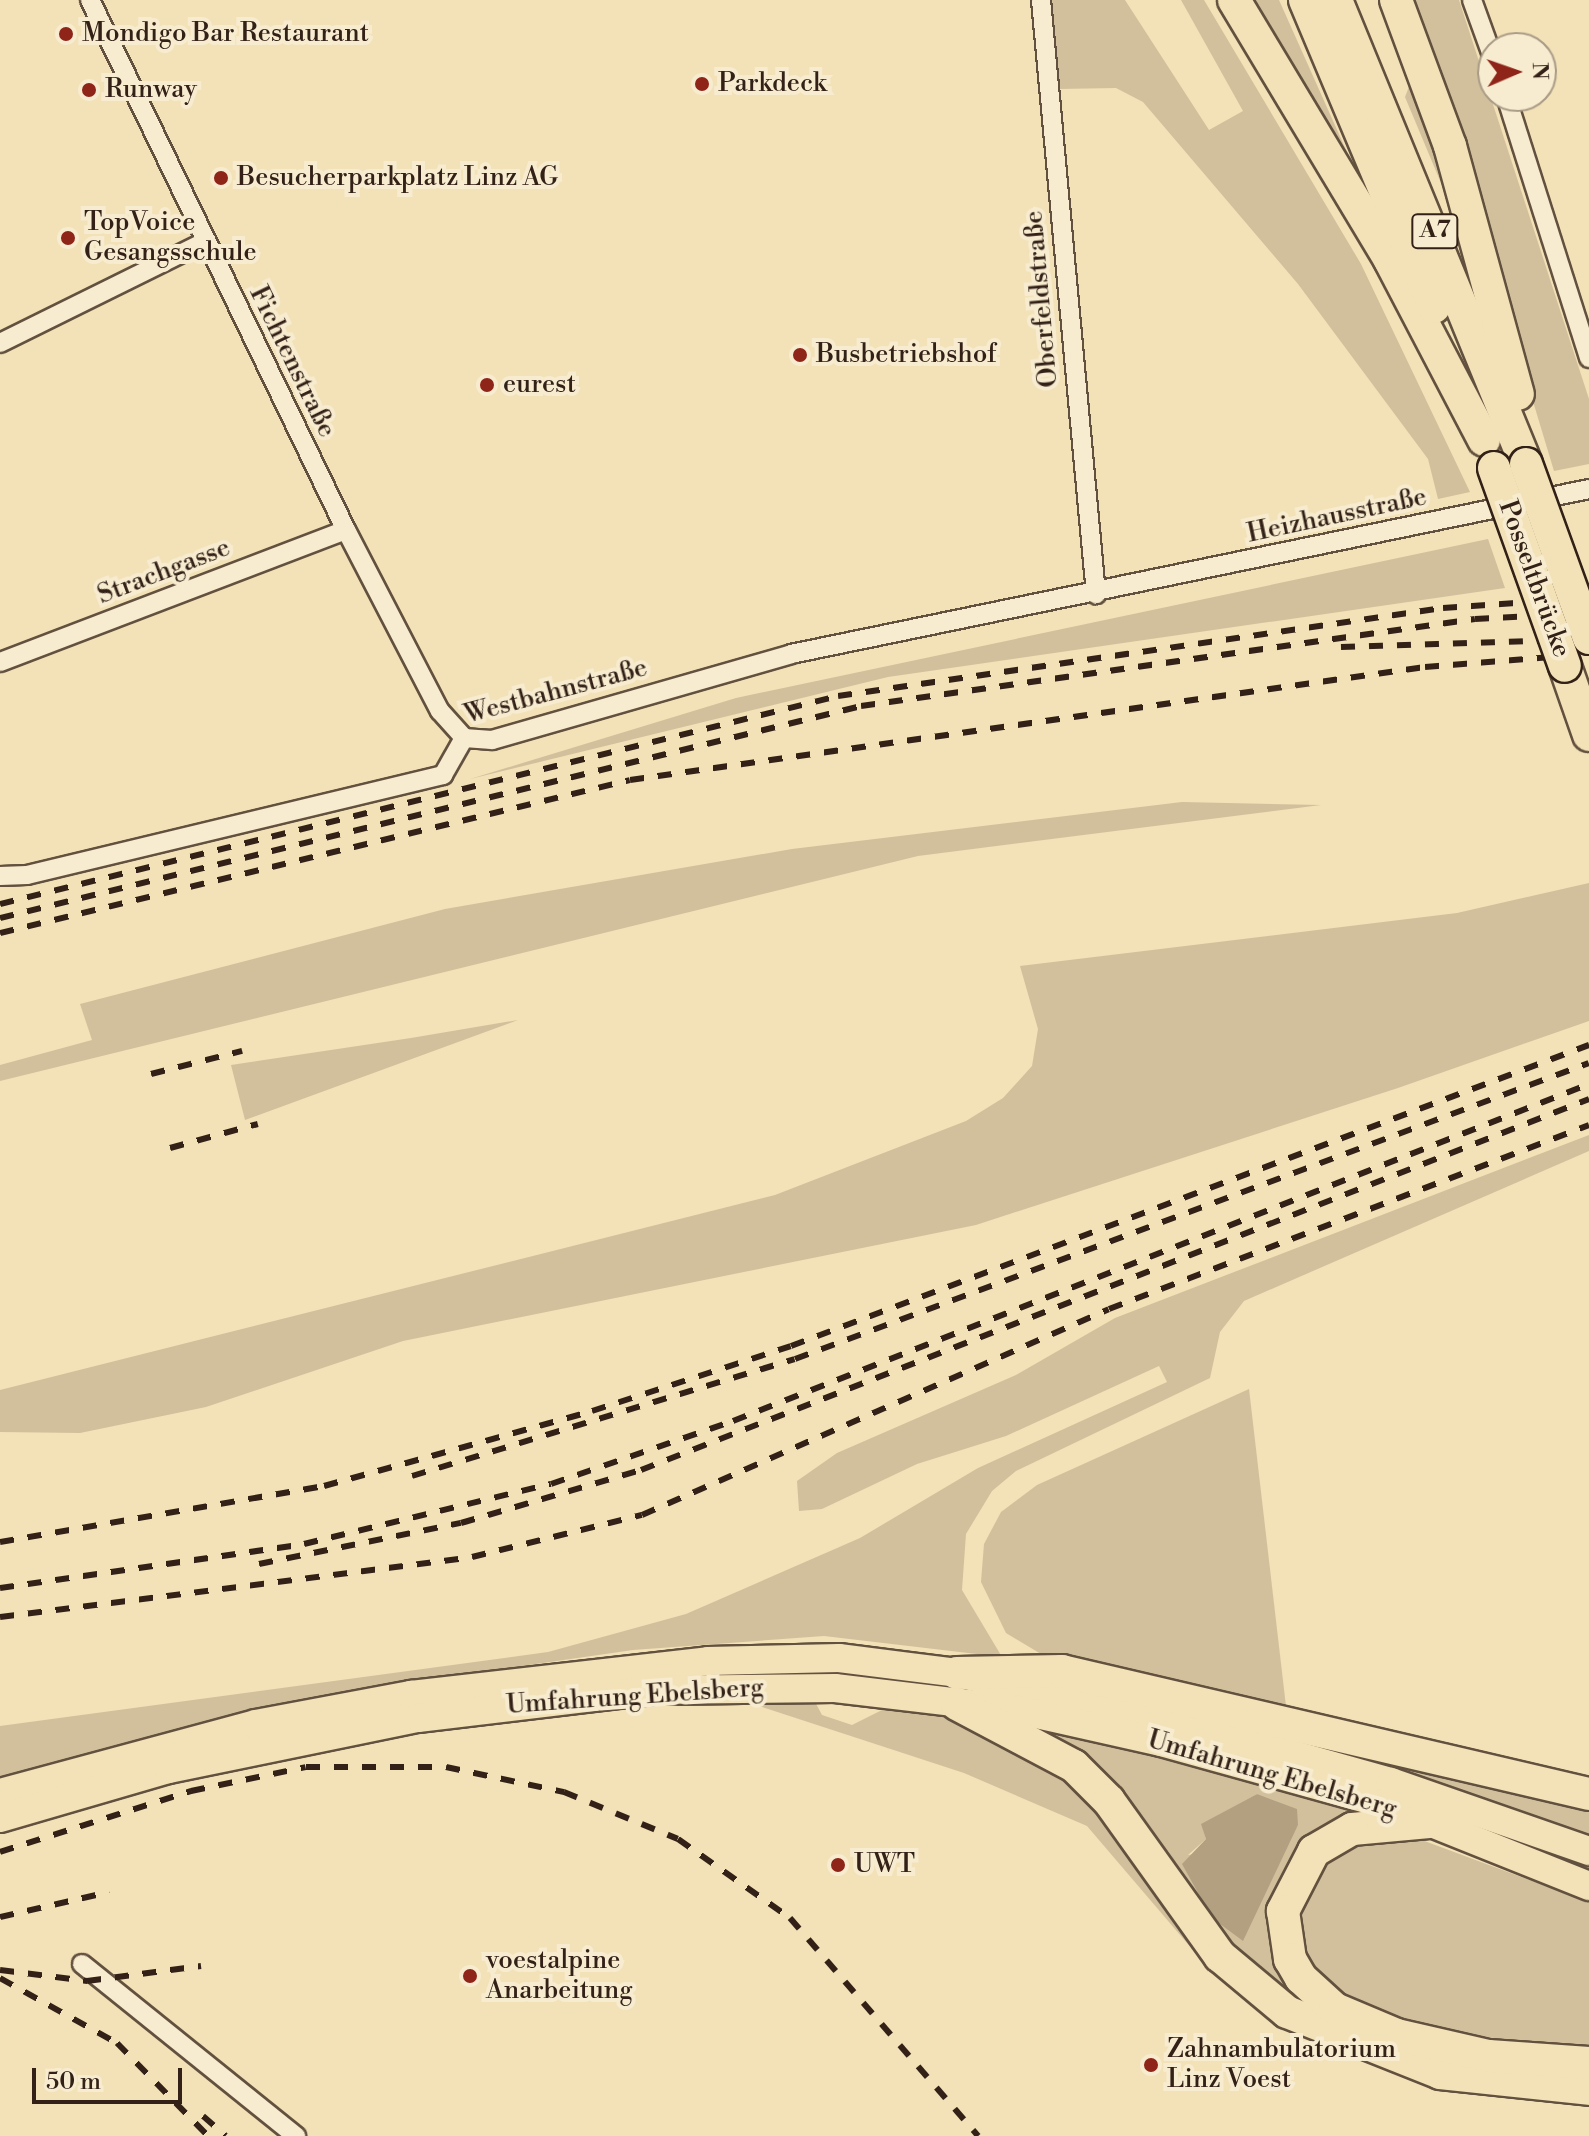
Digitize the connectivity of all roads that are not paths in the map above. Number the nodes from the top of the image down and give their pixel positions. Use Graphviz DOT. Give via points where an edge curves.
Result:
graph roads {
  1 [pos="90,0"];
  2 [pos="1041,0"];
  3 [pos="1234,0"];
  4 [pos="1305,0"];
  5 [pos="1336,0"];
  6 [pos="1396,0"];
  7 [pos="1472,0"];
  8 [pos="1484,32"];
  9 [pos="1511,112"];
  10 [pos="204,242"];
  11 [pos="0,343"];
  12 [pos="1589,358"];
  13 [pos="1489,454"];
  14 [pos="1531,464"];
  15 [pos="1589,489"];
  16 [pos="346,530"];
  17 [pos="1096,594"];
  18 [pos="1589,638"];
  19 [pos="0,662"];
  20 [pos="1589,735"];
  21 [pos="464,738"];
  22 [pos="0,876"];
  23 [pos="957,1689"];
  24 [pos="0,1793"];
  25 [pos="1589,1794"];
  26 [pos="0,1818"];
  27 [pos="1429,1822"];
  28 [pos="1589,1851"];
  29 [pos="1589,1886"];
  30 [pos="82,1964"];
  31 [pos="1589,2063"];
  32 [pos="1589,2089"];
  33 [pos="296,2136"];
  1 -- 10 [label="street, Fichtenstraße"];
  2 -- 17 [label="street, Oberfeldstraße"];
  3 -- 13 [label="highway" via="1390,260"];
  4 -- 13 [label="highway, A7"];
  5 -- 14 [label="highway, A7"];
  6 -- 14 [label="highway" via="1450,146"];
  7 -- 8 [label="street"];
  9 -- 12 [label="street"];
  10 -- 11 [label="street"];
  10 -- 16 [label="street, Fichtenstraße"];
  13 -- 20 [label="highway, Posseltbrücke / A7, bridge"];
  14 -- 18 [label="highway, Posseltbrücke, bridge"];
  15 -- 17 [label="street, Heizhausstraße"];
  16 -- 19 [label="street, Strachgasse"];
  16 -- 21 [label="street, Fichtenstraße" via="440,711"];
  17 -- 21 [label="street, Westbahnstraße" via="791,654 492,740"];
  21 -- 22 [label="street, Westbahnstraße" via="443,775"];
  23 -- 24 [label="main road, Umfahrung Ebelsberg" via="804,1657 510,1681 256,1724"];
  23 -- 25 [label="highway" via="1062,1671"];
  23 -- 26 [label="main road, Umfahrung Ebelsberg" via="779,1687 516,1705 262,1748"];
  23 -- 27 [label="main road, Umfahrung Ebelsberg" via="1019,1710 1161,1742"];
  23 -- 28 [label="main road, Umfahrung Ebelsberg" via="1298,1754"];
  23 -- 32 [label="highway" via="1074,1766 1109,1801 1220,1956 1287,2012 1440,2073"];
  27 -- 29 [label="main road, Umfahrung Ebelsberg"];
  27 -- 31 [label="highway" via="1352,1829 1314,1851 1283,1911 1290,1959 1301,1978 1335,2009 1397,2035 1489,2056"];
  30 -- 33 [label="street"];
}
